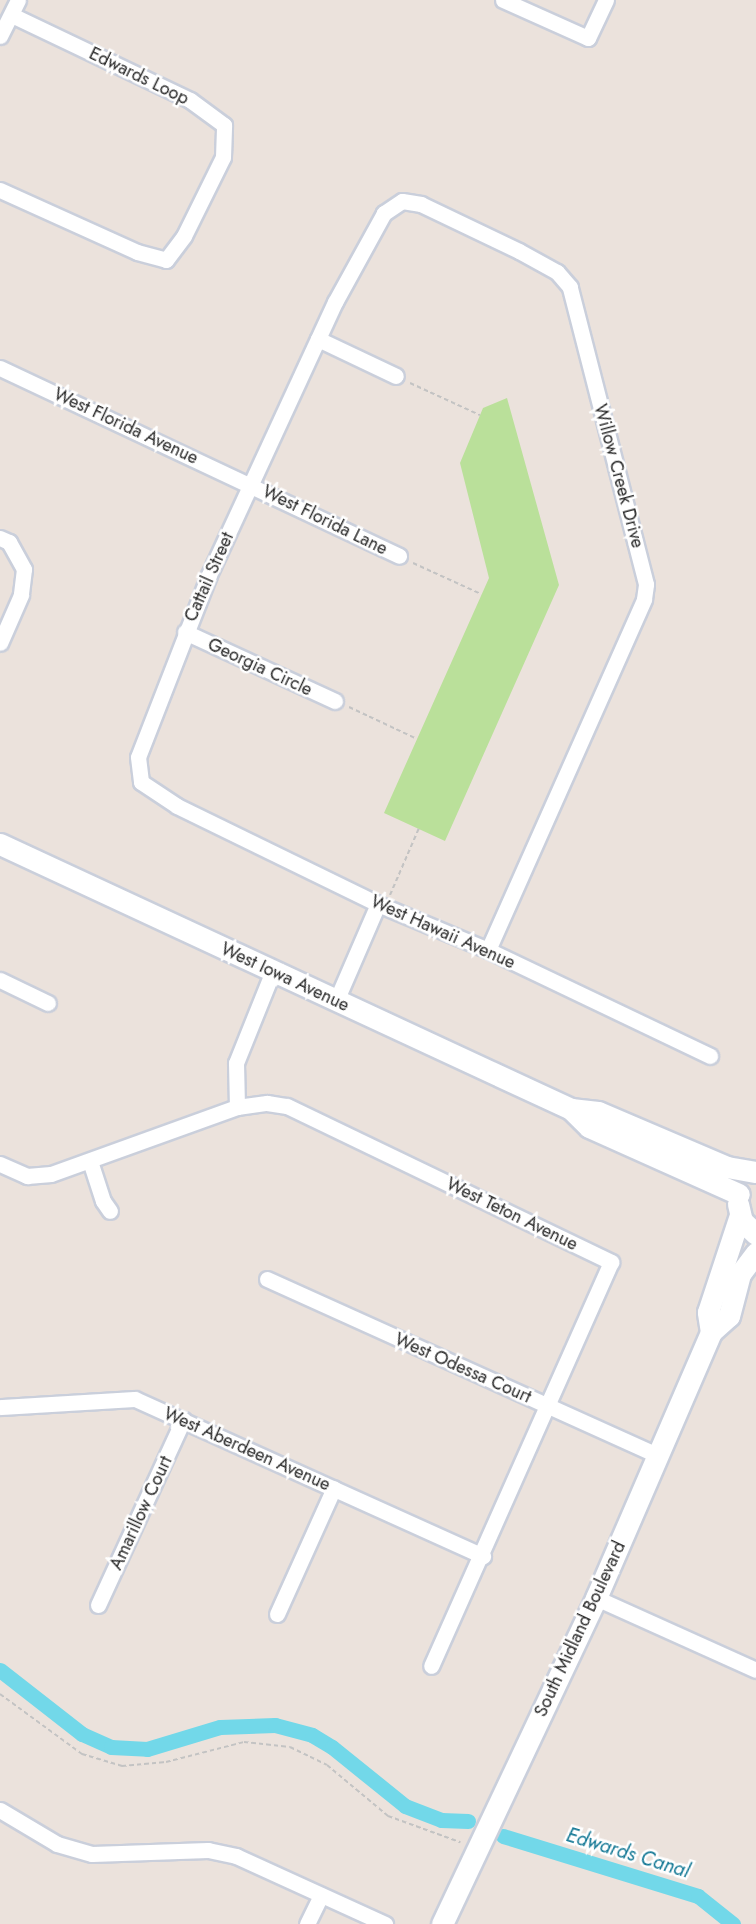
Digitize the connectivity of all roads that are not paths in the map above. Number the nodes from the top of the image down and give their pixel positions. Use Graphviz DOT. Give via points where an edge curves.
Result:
graph roads {
  1 [pos="18,0"];
  2 [pos="503,0"];
  3 [pos="606,0"];
  4 [pos="12,15"];
  5 [pos="0,36"];
  6 [pos="0,190"];
  7 [pos="335,302"];
  8 [pos="318,339"];
  9 [pos="0,368"];
  10 [pos="396,376"];
  11 [pos="251,484"];
  12 [pos="0,538"];
  13 [pos="399,556"];
  14 [pos="185,632"];
  15 [pos="0,643"];
  16 [pos="335,701"];
  17 [pos="177,806"];
  18 [pos="0,844"];
  19 [pos="382,905"];
  20 [pos="488,950"];
  21 [pos="273,971"];
  22 [pos="0,981"];
  23 [pos="336,1000"];
  24 [pos="48,1003"];
  25 [pos="710,1056"];
  26 [pos="237,1107"];
  27 [pos="571,1109"];
  28 [pos="90,1161"];
  29 [pos="0,1164"];
  30 [pos="756,1172"];
  31 [pos="739,1194"];
  32 [pos="110,1211"];
  33 [pos="740,1215"];
  34 [pos="756,1234"];
  35 [pos="756,1253"];
  36 [pos="267,1279"];
  37 [pos="711,1332"];
  38 [pos="0,1407"];
  39 [pos="549,1407"];
  40 [pos="183,1420"];
  41 [pos="659,1456"];
  42 [pos="334,1488"];
  43 [pos="483,1556"];
  44 [pos="596,1598"];
  45 [pos="98,1605"];
  46 [pos="277,1614"];
  47 [pos="431,1666"];
  48 [pos="756,1670"];
  49 [pos="0,1810"];
  50 [pos="321,1895"];
  51 [pos="307,1924"];
  52 [pos="385,1924"];
  53 [pos="442,1924"];
  1 -- 4 [label="street"];
  2 -- 3 [label="street" via="588,38"];
  4 -- 5 [label="street"];
  4 -- 6 [label="street, Edwards Loop" via="190,100 224,125 224,157 184,236 166,260 137,252"];
  7 -- 8 [label="street, Cattail Street"];
  7 -- 20 [label="street, Willow Creek Drive" via="384,213 402,201 421,204 557,272 570,287 639,552 646,584 644,599"];
  8 -- 10 [label="street"];
  8 -- 11 [label="street, Cattail Street"];
  9 -- 11 [label="street, West Florida Avenue"];
  11 -- 13 [label="street, West Florida Lane"];
  11 -- 14 [label="street, Cattail Street"];
  12 -- 15 [label="street" via="9,542 24,569 21,595"];
  14 -- 16 [label="street, Georgia Circle"];
  14 -- 17 [label="street, Cattail Street" via="138,757 141,782"];
  17 -- 19 [label="street, West Hawaii Avenue"];
  18 -- 21 [label="street, West Iowa Avenue"];
  19 -- 20 [label="street, West Hawaii Avenue"];
  19 -- 23 [label="street"];
  20 -- 25 [label="street, West Hawaii Avenue"];
  21 -- 23 [label="street, West Iowa Avenue"];
  21 -- 26 [label="street" via="236,1063"];
  22 -- 24 [label="street"];
  23 -- 27 [label="street, West Iowa Avenue"];
  26 -- 28 [label="street, West Teton Avenue"];
  26 -- 39 [label="street, West Teton Avenue" via="267,1103 286,1106 611,1262"];
  27 -- 30 [label="street, West Iowa Avenue" via="598,1112 727,1167"];
  27 -- 31 [label="street, West Iowa Avenue" via="590,1127"];
  28 -- 29 [label="street, West Teton Avenue" via="51,1174 27,1176"];
  28 -- 32 [label="street"];
  30 -- 31 [label="street"];
  31 -- 33 [label="street"];
  33 -- 34 [label="street"];
  33 -- 37 [label="street, South Midland Boulevard" via="708,1312"];
  35 -- 37 [label="street, South Midland Boulevard" via="740,1274 729,1316"];
  36 -- 39 [label="street, West Odessa Court"];
  37 -- 41 [label="street, South Midland Boulevard"];
  38 -- 40 [label="street, West Aberdeen Avenue" via="135,1399"];
  39 -- 41 [label="street, West Odessa Court"];
  39 -- 43 [label="street, West Teton Avenue"];
  40 -- 42 [label="street, West Aberdeen Avenue"];
  40 -- 45 [label="street, Amarillow Court"];
  41 -- 44 [label="street, South Midland Boulevard"];
  42 -- 43 [label="street, West Aberdeen Avenue"];
  42 -- 46 [label="street"];
  43 -- 47 [label="street, West Teton Avenue"];
  44 -- 48 [label="street"];
  44 -- 53 [label="street, South Midland Boulevard"];
  49 -- 50 [label="street" via="66,1847 92,1854 207,1850 236,1856"];
  50 -- 51 [label="street"];
  50 -- 52 [label="street"];
}
